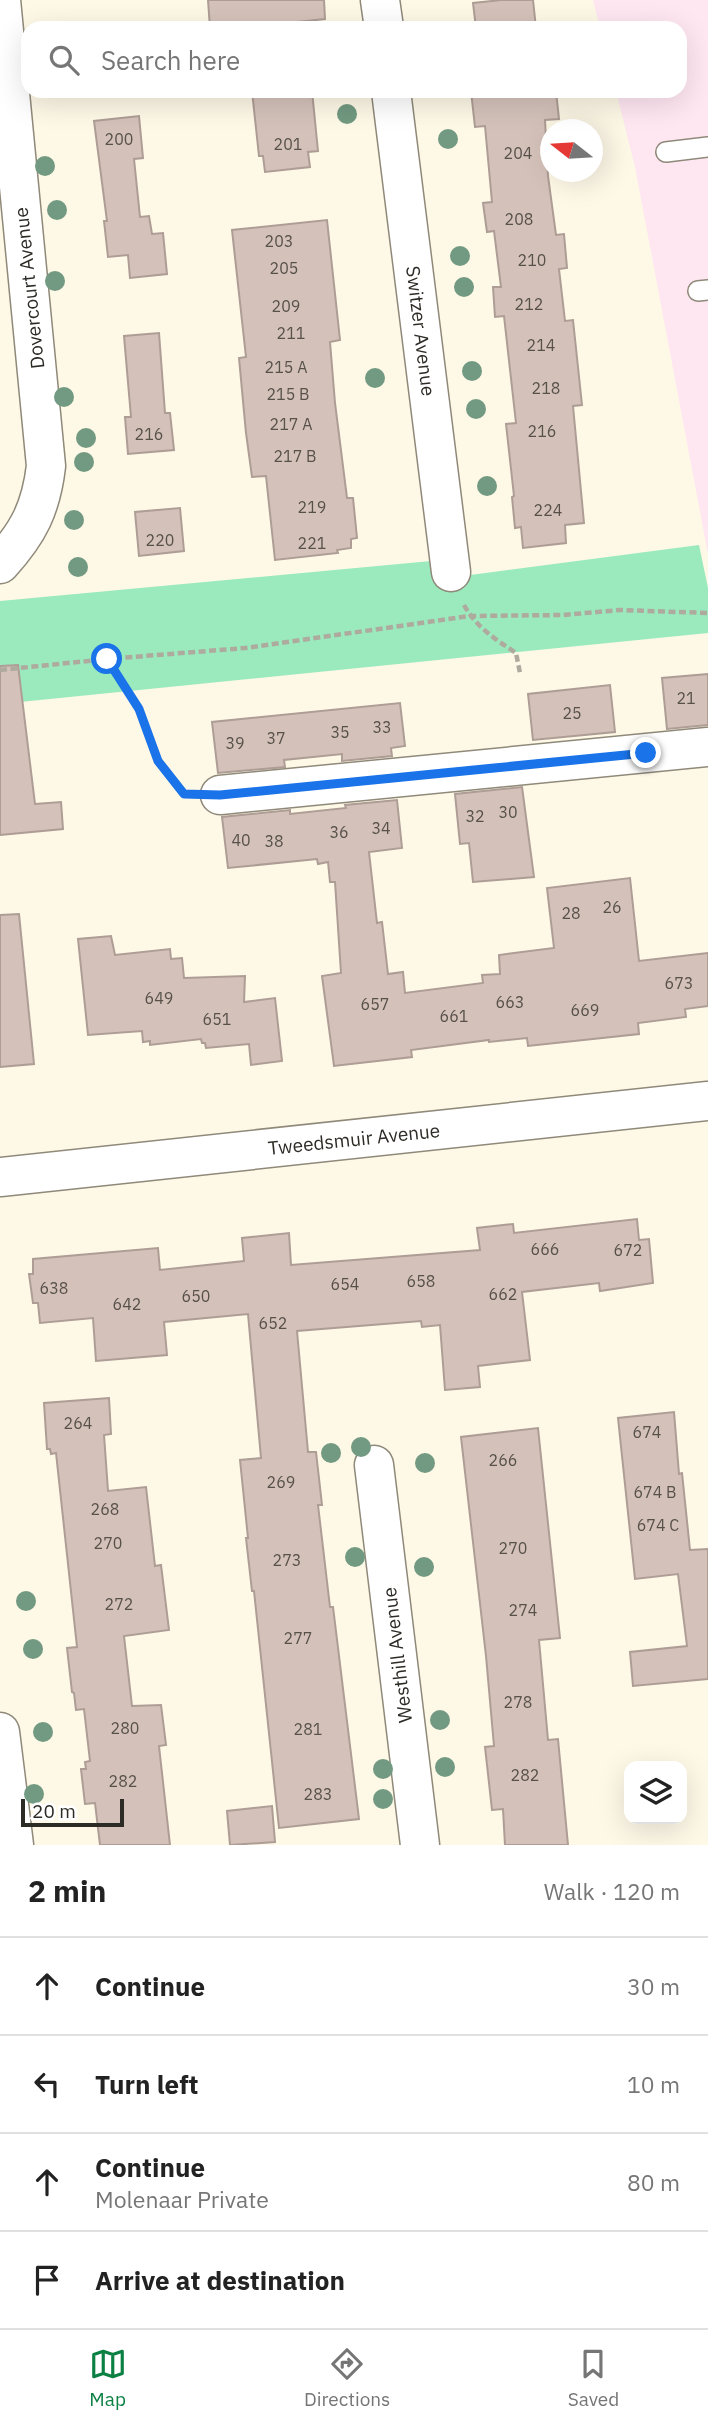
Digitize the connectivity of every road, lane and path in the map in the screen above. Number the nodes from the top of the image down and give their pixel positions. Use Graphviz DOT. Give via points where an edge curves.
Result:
graph roads {
  1 [pos="1,0"];
  2 [pos="380,0"];
  3 [pos="383,21"];
  4 [pos="392,98"];
  5 [pos="708,147"];
  6 [pos="666,152"];
  7 [pos="0,564"];
  8 [pos="451,572"];
  9 [pos="708,612"];
  10 [pos="470,616"];
  11 [pos="107,659"];
  12 [pos="0,670"];
  13 [pos="520,673"];
  14 [pos="708,747"];
  15 [pos="220,795"];
  16 [pos="708,1101"];
  17 [pos="0,1177"];
  18 [pos="374,1465"];
  19 [pos="0,1732"];
  20 [pos="14,1845"];
  21 [pos="420,1845"];
  1 -- 7 [label="street, Dovercourt Avenue" via="46,466 37,511"];
  2 -- 3 [label="street"];
  4 -- 8 [label="street, Switzer Avenue"];
  5 -- 6 [label="lane"];
  8 -- 10 [label="path"];
  9 -- 10 [label="path"];
  10 -- 11 [label="path" via="246,648"];
  10 -- 13 [label="path" via="516,653"];
  11 -- 12 [label="path"];
  11 -- 15 [label="path" via="139,709 158,761 184,794"];
  14 -- 15 [label="street"];
  16 -- 17 [label="street, Tweedsmuir Avenue"];
  18 -- 21 [label="street, Westhill Avenue"];
  19 -- 20 [label="street"];
}
